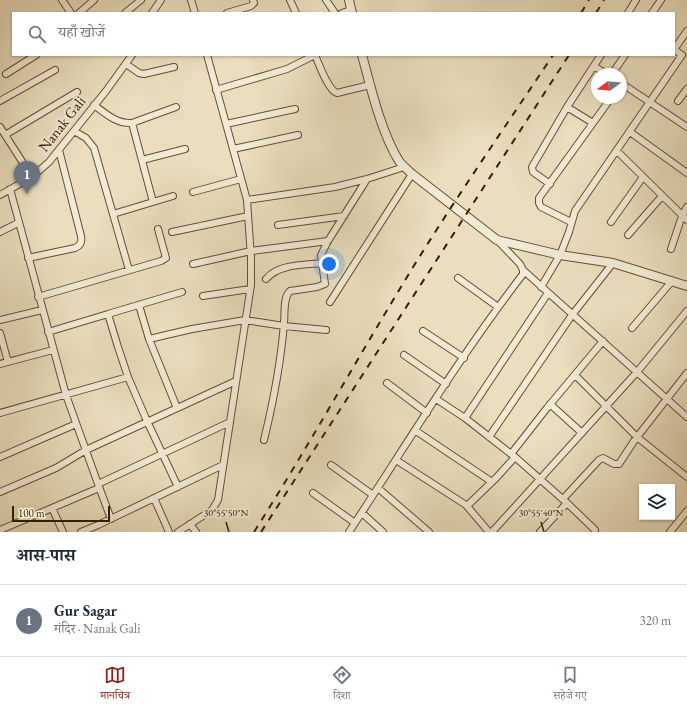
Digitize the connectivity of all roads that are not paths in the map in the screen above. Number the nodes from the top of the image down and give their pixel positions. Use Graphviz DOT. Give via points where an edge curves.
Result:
graph roads {
  1 [pos="62,0"];
  2 [pos="94,0"];
  3 [pos="141,0"];
  4 [pos="161,0"];
  5 [pos="191,0"];
  6 [pos="253,0"];
  7 [pos="290,0"];
  8 [pos="326,0"];
  9 [pos="349,0"];
  10 [pos="636,0"];
  11 [pos="661,0"];
  12 [pos="351,11"];
  13 [pos="70,12"];
  14 [pos="80,12"];
  15 [pos="126,12"];
  16 [pos="153,12"];
  17 [pos="195,12"];
  18 [pos="230,12"];
  19 [pos="296,12"];
  20 [pos="334,12"];
  21 [pos="629,12"];
  22 [pos="653,12"];
  23 [pos="687,31"];
  24 [pos="685,54"];
  25 [pos="34,56"];
  26 [pos="131,56"];
  27 [pos="207,56"];
  28 [pos="313,56"];
  29 [pos="315,56"];
  30 [pos="362,56"];
  31 [pos="600,56"];
  32 [pos="624,56"];
  33 [pos="126,64"];
  34 [pos="594,66"];
  35 [pos="174,67"];
  36 [pos="597,68"];
  37 [pos="616,68"];
  38 [pos="55,70"];
  39 [pos="6,74"];
  40 [pos="370,85"];
  41 [pos="627,87"];
  42 [pos="216,90"];
  43 [pos="687,90"];
  44 [pos="77,92"];
  45 [pos="0,101"];
  46 [pos="678,102"];
  47 [pos="651,103"];
  48 [pos="607,104"];
  49 [pos="94,105"];
  50 [pos="176,107"];
  51 [pos="567,107"];
  52 [pos="295,109"];
  53 [pos="132,122"];
  54 [pos="593,123"];
  55 [pos="226,124"];
  56 [pos="0,127"];
  57 [pos="687,127"];
  58 [pos="74,131"];
  59 [pos="630,132"];
  60 [pos="5,135"];
  61 [pos="298,135"];
  62 [pos="185,149"];
  63 [pos="59,150"];
  64 [pos="233,150"];
  65 [pos="617,151"];
  66 [pos="142,160"];
  67 [pos="404,167"];
  68 [pos="687,173"];
  69 [pos="412,174"];
  70 [pos="32,177"];
  71 [pos="643,177"];
  72 [pos="241,179"];
  73 [pos="367,180"];
  74 [pos="550,184"];
  75 [pos="10,189"];
  76 [pos="193,192"];
  77 [pos="0,194"];
  78 [pos="173,196"];
  79 [pos="662,196"];
  80 [pos="247,200"];
  81 [pos="153,202"];
  82 [pos="687,207"];
  83 [pos="113,214"];
  84 [pos="248,216"];
  85 [pos="344,216"];
  86 [pos="685,218"];
  87 [pos="571,222"];
  88 [pos="611,222"];
  89 [pos="18,223"];
  90 [pos="278,225"];
  91 [pos="158,230"];
  92 [pos="0,232"];
  93 [pos="172,232"];
  94 [pos="628,234"];
  95 [pos="496,240"];
  96 [pos="328,241"];
  97 [pos="671,249"];
  98 [pos="251,251"];
  99 [pos="561,251"];
  100 [pos="28,258"];
  101 [pos="322,263"];
  102 [pos="613,263"];
  103 [pos="193,264"];
  104 [pos="129,270"];
  105 [pos="523,270"];
  106 [pos="458,278"];
  107 [pos="266,279"];
  108 [pos="672,281"];
  109 [pos="687,286"];
  110 [pos="541,287"];
  111 [pos="250,289"];
  112 [pos="182,292"];
  113 [pos="548,293"];
  114 [pos="203,296"];
  115 [pos="38,297"];
  116 [pos="330,302"];
  117 [pos="139,305"];
  118 [pos="498,307"];
  119 [pos="42,310"];
  120 [pos="687,311"];
  121 [pos="108,314"];
  122 [pos="572,315"];
  123 [pos="0,320"];
  124 [pos="245,320"];
  125 [pos="284,326"];
  126 [pos="632,328"];
  127 [pos="326,330"];
  128 [pos="422,331"];
  129 [pos="48,332"];
  130 [pos="0,333"];
  131 [pos="149,338"];
  132 [pos="603,341"];
  133 [pos="53,350"];
  134 [pos="404,354"];
  135 [pos="464,358"];
  136 [pos="8,362"];
  137 [pos="0,364"];
  138 [pos="637,372"];
  139 [pos="687,373"];
  140 [pos="575,375"];
  141 [pos="128,377"];
  142 [pos="236,381"];
  143 [pos="387,383"];
  144 [pos="446,384"];
  145 [pos="66,395"];
  146 [pos="666,398"];
  147 [pos="436,399"];
  148 [pos="550,404"];
  149 [pos="606,406"];
  150 [pos="177,408"];
  151 [pos="427,413"];
  152 [pos="0,414"];
  153 [pos="687,417"];
  154 [pos="465,418"];
  155 [pos="147,421"];
  156 [pos="230,422"];
  157 [pos="76,424"];
  158 [pos="416,431"];
  159 [pos="582,433"];
  160 [pos="489,437"];
  161 [pos="637,437"];
  162 [pos="264,440"];
  163 [pos="86,450"];
  164 [pos="162,454"];
  165 [pos="513,455"];
  166 [pos="0,457"];
  167 [pos="396,460"];
  168 [pos="223,465"];
  169 [pos="331,465"];
  170 [pos="687,477"];
  171 [pos="540,479"];
  172 [pos="492,482"];
  173 [pos="98,486"];
  174 [pos="178,487"];
  175 [pos="378,488"];
  176 [pos="0,492"];
  177 [pos="313,493"];
  178 [pos="373,495"];
  179 [pos="154,498"];
  180 [pos="565,501"];
  181 [pos="467,506"];
  182 [pos="52,508"];
  183 [pos="687,511"];
  184 [pos="362,513"];
  185 [pos="111,519"];
  186 [pos="355,523"];
  187 [pos="190,524"];
  188 [pos="98,525"];
  189 [pos="0,530"];
  190 [pos="595,530"];
  191 [pos="63,532"];
  192 [pos="81,532"];
  193 [pos="101,532"];
  194 [pos="169,532"];
  195 [pos="178,532"];
  196 [pos="196,532"];
  197 [pos="349,532"];
  198 [pos="383,532"];
  199 [pos="429,532"];
  200 [pos="489,532"];
  201 [pos="492,532"];
  202 [pos="540,532"];
  203 [pos="670,532"];
  1 -- 13 [label="street"];
  2 -- 14 [label="street"];
  3 -- 15 [label="street"];
  4 -- 16 [label="street"];
  5 -- 17 [label="street"];
  6 -- 18 [label="street" via="251,6"];
  7 -- 19 [label="street"];
  8 -- 20 [label="street"];
  9 -- 12 [label="street"];
  10 -- 21 [label="street"];
  11 -- 22 [label="street"];
  23 -- 24 [label="street" via="675,48 676,51"];
  24 -- 47 [label="street"];
  25 -- 39 [label="street"];
  26 -- 33 [label="street, Nanak Gali"];
  27 -- 42 [label="street"];
  28 -- 42 [label="street" via="288,69"];
  29 -- 40 [label="street" via="334,92"];
  30 -- 40 [label="street"];
  31 -- 34 [label="street"];
  32 -- 37 [label="street"];
  33 -- 35 [label="street" via="144,74"];
  33 -- 49 [label="street, Nanak Gali"];
  34 -- 36 [label="street"];
  34 -- 51 [label="street"];
  38 -- 45 [label="street"];
  40 -- 67 [label="street" via="393,150"];
  41 -- 47 [label="street"];
  42 -- 55 [label="street"];
  43 -- 46 [label="street"];
  44 -- 60 [label="street"];
  47 -- 57 [label="street"];
  47 -- 59 [label="street"];
  48 -- 54 [label="street"];
  49 -- 53 [label="street" via="119,122"];
  49 -- 58 [label="street, Nanak Gali"];
  50 -- 53 [label="street"];
  51 -- 54 [label="street"];
  51 -- 74 [label="street" via="532,167 533,172"];
  52 -- 55 [label="street"];
  53 -- 66 [label="street"];
  54 -- 74 [label="street"];
  55 -- 64 [label="street"];
  56 -- 60 [label="street"];
  58 -- 63 [label="street, Nanak Gali"];
  58 -- 83 [label="street" via="86,138 94,148"];
  59 -- 65 [label="street"];
  59 -- 68 [label="street"];
  60 -- 70 [label="street"];
  61 -- 64 [label="street"];
  62 -- 66 [label="street"];
  63 -- 70 [label="street, Nanak Gali"];
  63 -- 100 [label="street" via="82,242 75,248"];
  64 -- 72 [label="street"];
  65 -- 71 [label="street"];
  65 -- 87 [label="street" via="575,211"];
  66 -- 81 [label="street"];
  67 -- 69 [label="street"];
  67 -- 73 [label="street"];
  69 -- 95 [label="street"];
  69 -- 116 [label="street"];
  70 -- 75 [label="street, Nanak Gali"];
  71 -- 79 [label="street"];
  71 -- 88 [label="street"];
  72 -- 76 [label="street"];
  72 -- 80 [label="street"];
  73 -- 80 [label="street"];
  73 -- 85 [label="street"];
  74 -- 87 [label="street" via="539,198 540,205"];
  75 -- 77 [label="street, Nanak Gali"];
  75 -- 89 [label="street"];
  78 -- 81 [label="street"];
  79 -- 86 [label="street"];
  79 -- 94 [label="street"];
  80 -- 84 [label="street"];
  81 -- 83 [label="street"];
  82 -- 86 [label="street"];
  83 -- 104 [label="street"];
  84 -- 93 [label="street"];
  84 -- 98 [label="street"];
  85 -- 90 [label="street"];
  85 -- 96 [label="street"];
  86 -- 97 [label="street"];
  87 -- 99 [label="street"];
  89 -- 92 [label="street"];
  89 -- 100 [label="street"];
  91 -- 104 [label="street" via="166,258"];
  95 -- 99 [label="street"];
  95 -- 105 [label="street"];
  96 -- 98 [label="street"];
  96 -- 101 [label="street" via="321,255"];
  98 -- 103 [label="street"];
  98 -- 111 [label="street"];
  99 -- 102 [label="street"];
  99 -- 110 [label="street"];
  100 -- 115 [label="street"];
  101 -- 107 [label="street" via="277,270"];
  101 -- 125 [label="street" via="325,284 287,293"];
  102 -- 108 [label="street"];
  102 -- 122 [label="street"];
  104 -- 115 [label="street"];
  105 -- 110 [label="street"];
  105 -- 118 [label="street" via="523,274"];
  106 -- 118 [label="street"];
  108 -- 109 [label="street"];
  108 -- 126 [label="street"];
  110 -- 113 [label="street"];
  111 -- 114 [label="street"];
  111 -- 124 [label="street"];
  112 -- 117 [label="street"];
  113 -- 122 [label="street"];
  113 -- 154 [label="street"];
  115 -- 119 [label="street"];
  117 -- 121 [label="street"];
  117 -- 131 [label="street"];
  118 -- 135 [label="street"];
  119 -- 123 [label="street"];
  119 -- 129 [label="street"];
  120 -- 138 [label="street"];
  121 -- 129 [label="street"];
  121 -- 141 [label="street"];
  122 -- 132 [label="street"];
  122 -- 160 [label="street"];
  124 -- 125 [label="street"];
  124 -- 131 [label="street"];
  124 -- 142 [label="street"];
  125 -- 127 [label="street"];
  125 -- 162 [label="street" via="272,408"];
  128 -- 135 [label="street"];
  129 -- 133 [label="street"];
  130 -- 136 [label="street"];
  131 -- 150 [label="street"];
  132 -- 138 [label="street"];
  132 -- 140 [label="street"];
  133 -- 136 [label="street"];
  133 -- 145 [label="street"];
  134 -- 144 [label="street"];
  135 -- 144 [label="street"];
  136 -- 137 [label="street"];
  138 -- 146 [label="street"];
  138 -- 149 [label="street"];
  139 -- 146 [label="street"];
  140 -- 148 [label="street"];
  140 -- 149 [label="street"];
  141 -- 145 [label="street"];
  141 -- 155 [label="street"];
  142 -- 150 [label="street"];
  142 -- 156 [label="street"];
  143 -- 151 [label="street"];
  144 -- 147 [label="street"];
  145 -- 152 [label="street"];
  145 -- 157 [label="street"];
  146 -- 153 [label="street"];
  146 -- 161 [label="street"];
  147 -- 151 [label="street"];
  147 -- 154 [label="street"];
  148 -- 159 [label="street"];
  148 -- 165 [label="street"];
  149 -- 159 [label="street"];
  149 -- 161 [label="street"];
  150 -- 155 [label="street"];
  151 -- 158 [label="street"];
  154 -- 160 [label="street"];
  155 -- 163 [label="street"];
  155 -- 164 [label="street"];
  156 -- 164 [label="street"];
  156 -- 168 [label="street"];
  157 -- 163 [label="street"];
  157 -- 166 [label="street"];
  158 -- 167 [label="street"];
  158 -- 172 [label="street"];
  159 -- 171 [label="street"];
  160 -- 165 [label="street"];
  161 -- 170 [label="street"];
  161 -- 180 [label="street" via="619,464 603,458 599,460"];
  163 -- 173 [label="street"];
  163 -- 176 [label="street" via="56,468"];
  164 -- 173 [label="street"];
  164 -- 174 [label="street"];
  165 -- 171 [label="street"];
  165 -- 172 [label="street"];
  167 -- 175 [label="street"];
  167 -- 181 [label="street"];
  168 -- 174 [label="street"];
  168 -- 187 [label="street" via="216,505"];
  169 -- 178 [label="street"];
  171 -- 180 [label="street"];
  171 -- 201 [label="street"];
  172 -- 181 [label="street"];
  173 -- 182 [label="street"];
  173 -- 185 [label="street"];
  174 -- 179 [label="street"];
  175 -- 178 [label="street"];
  175 -- 199 [label="street"];
  177 -- 186 [label="street"];
  178 -- 184 [label="street"];
  179 -- 185 [label="street"];
  179 -- 194 [label="street"];
  180 -- 190 [label="street"];
  180 -- 202 [label="street"];
  181 -- 200 [label="street"];
  182 -- 189 [label="street"];
  182 -- 191 [label="street"];
  183 -- 203 [label="street"];
  184 -- 186 [label="street"];
  184 -- 198 [label="street"];
  185 -- 188 [label="street"];
  186 -- 197 [label="street"];
  187 -- 195 [label="street"];
  187 -- 196 [label="street"];
  188 -- 192 [label="street"];
  188 -- 193 [label="street"];
}
